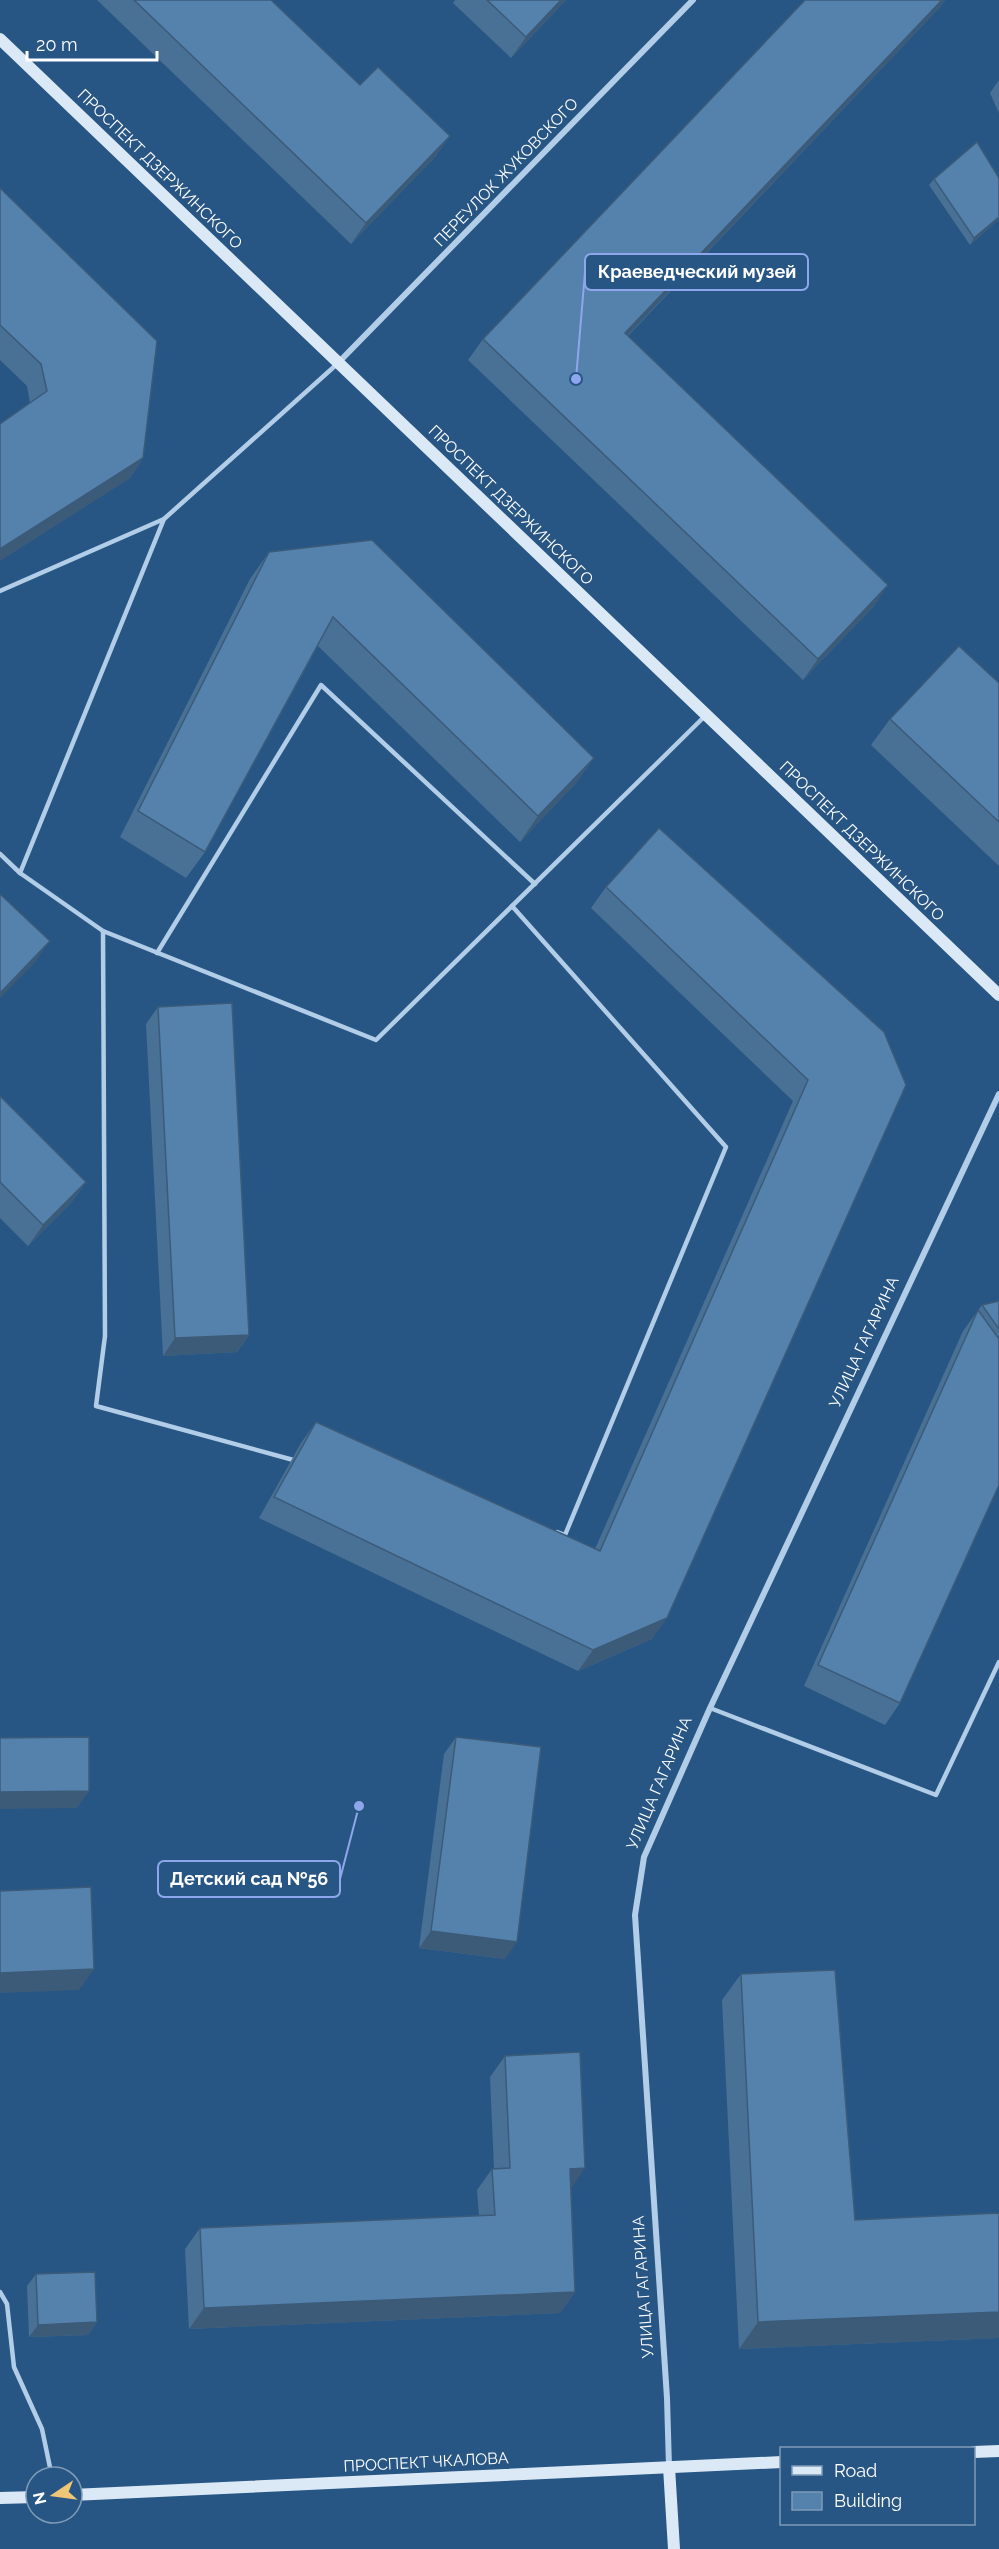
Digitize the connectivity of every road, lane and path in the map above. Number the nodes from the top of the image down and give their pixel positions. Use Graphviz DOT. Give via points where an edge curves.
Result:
graph roads {
  1 [pos="693,0"];
  2 [pos="0,39"];
  3 [pos="338,363"];
  4 [pos="164,519"];
  5 [pos="0,591"];
  6 [pos="706,715"];
  7 [pos="0,855"];
  8 [pos="20,873"];
  9 [pos="535,884"];
  10 [pos="512,906"];
  11 [pos="103,931"];
  12 [pos="157,953"];
  13 [pos="999,995"];
  14 [pos="999,1094"];
  15 [pos="302,1462"];
  16 [pos="553,1532"];
  17 [pos="999,1662"];
  18 [pos="710,1708"];
  19 [pos="0,2292"];
  20 [pos="999,2451"];
  21 [pos="975,2452"];
  22 [pos="780,2462"];
  23 [pos="50,2465"];
  24 [pos="669,2467"];
  25 [pos="84,2494"];
  26 [pos="24,2497"];
  27 [pos="0,2498"];
  28 [pos="674,2549"];
  1 -- 3 [label="street, ПЕРЕУЛОК ЖУКОВСКОГО"];
  2 -- 3 [label="main road, ПРОСПЕКТ ДЗЕРЖИНСКОГО"];
  3 -- 4 [label="lane"];
  3 -- 6 [label="main road, ПРОСПЕКТ ДЗЕРЖИНСКОГО"];
  4 -- 5 [label="lane"];
  4 -- 8 [label="lane"];
  6 -- 9 [label="lane"];
  6 -- 13 [label="main road, ПРОСПЕКТ ДЗЕРЖИНСКОГО"];
  7 -- 8 [label="lane"];
  8 -- 11 [label="lane"];
  9 -- 10 [label="lane"];
  9 -- 12 [label="lane" via="321,685"];
  10 -- 12 [label="lane" via="376,1040"];
  10 -- 16 [label="lane" via="726,1147 565,1534"];
  11 -- 12 [label="lane"];
  11 -- 15 [label="lane" via="105,1336 96,1406"];
  14 -- 18 [label="street, УЛИЦА ГАГАРИНА"];
  17 -- 18 [label="lane" via="936,1795"];
  18 -- 24 [label="street, УЛИЦА ГАГАРИНА" via="644,1857 635,1915"];
  19 -- 23 [label="lane" via="7,2304 14,2367 42,2429"];
  20 -- 21 [label="main road"];
  22 -- 24 [label="main road, ПРОСПЕКТ ЧКАЛОВА"];
  24 -- 25 [label="main road, ПРОСПЕКТ ЧКАЛОВА"];
  24 -- 28 [label="main road, УЛИЦА ГАГАРИНА"];
  26 -- 27 [label="main road"];
}
